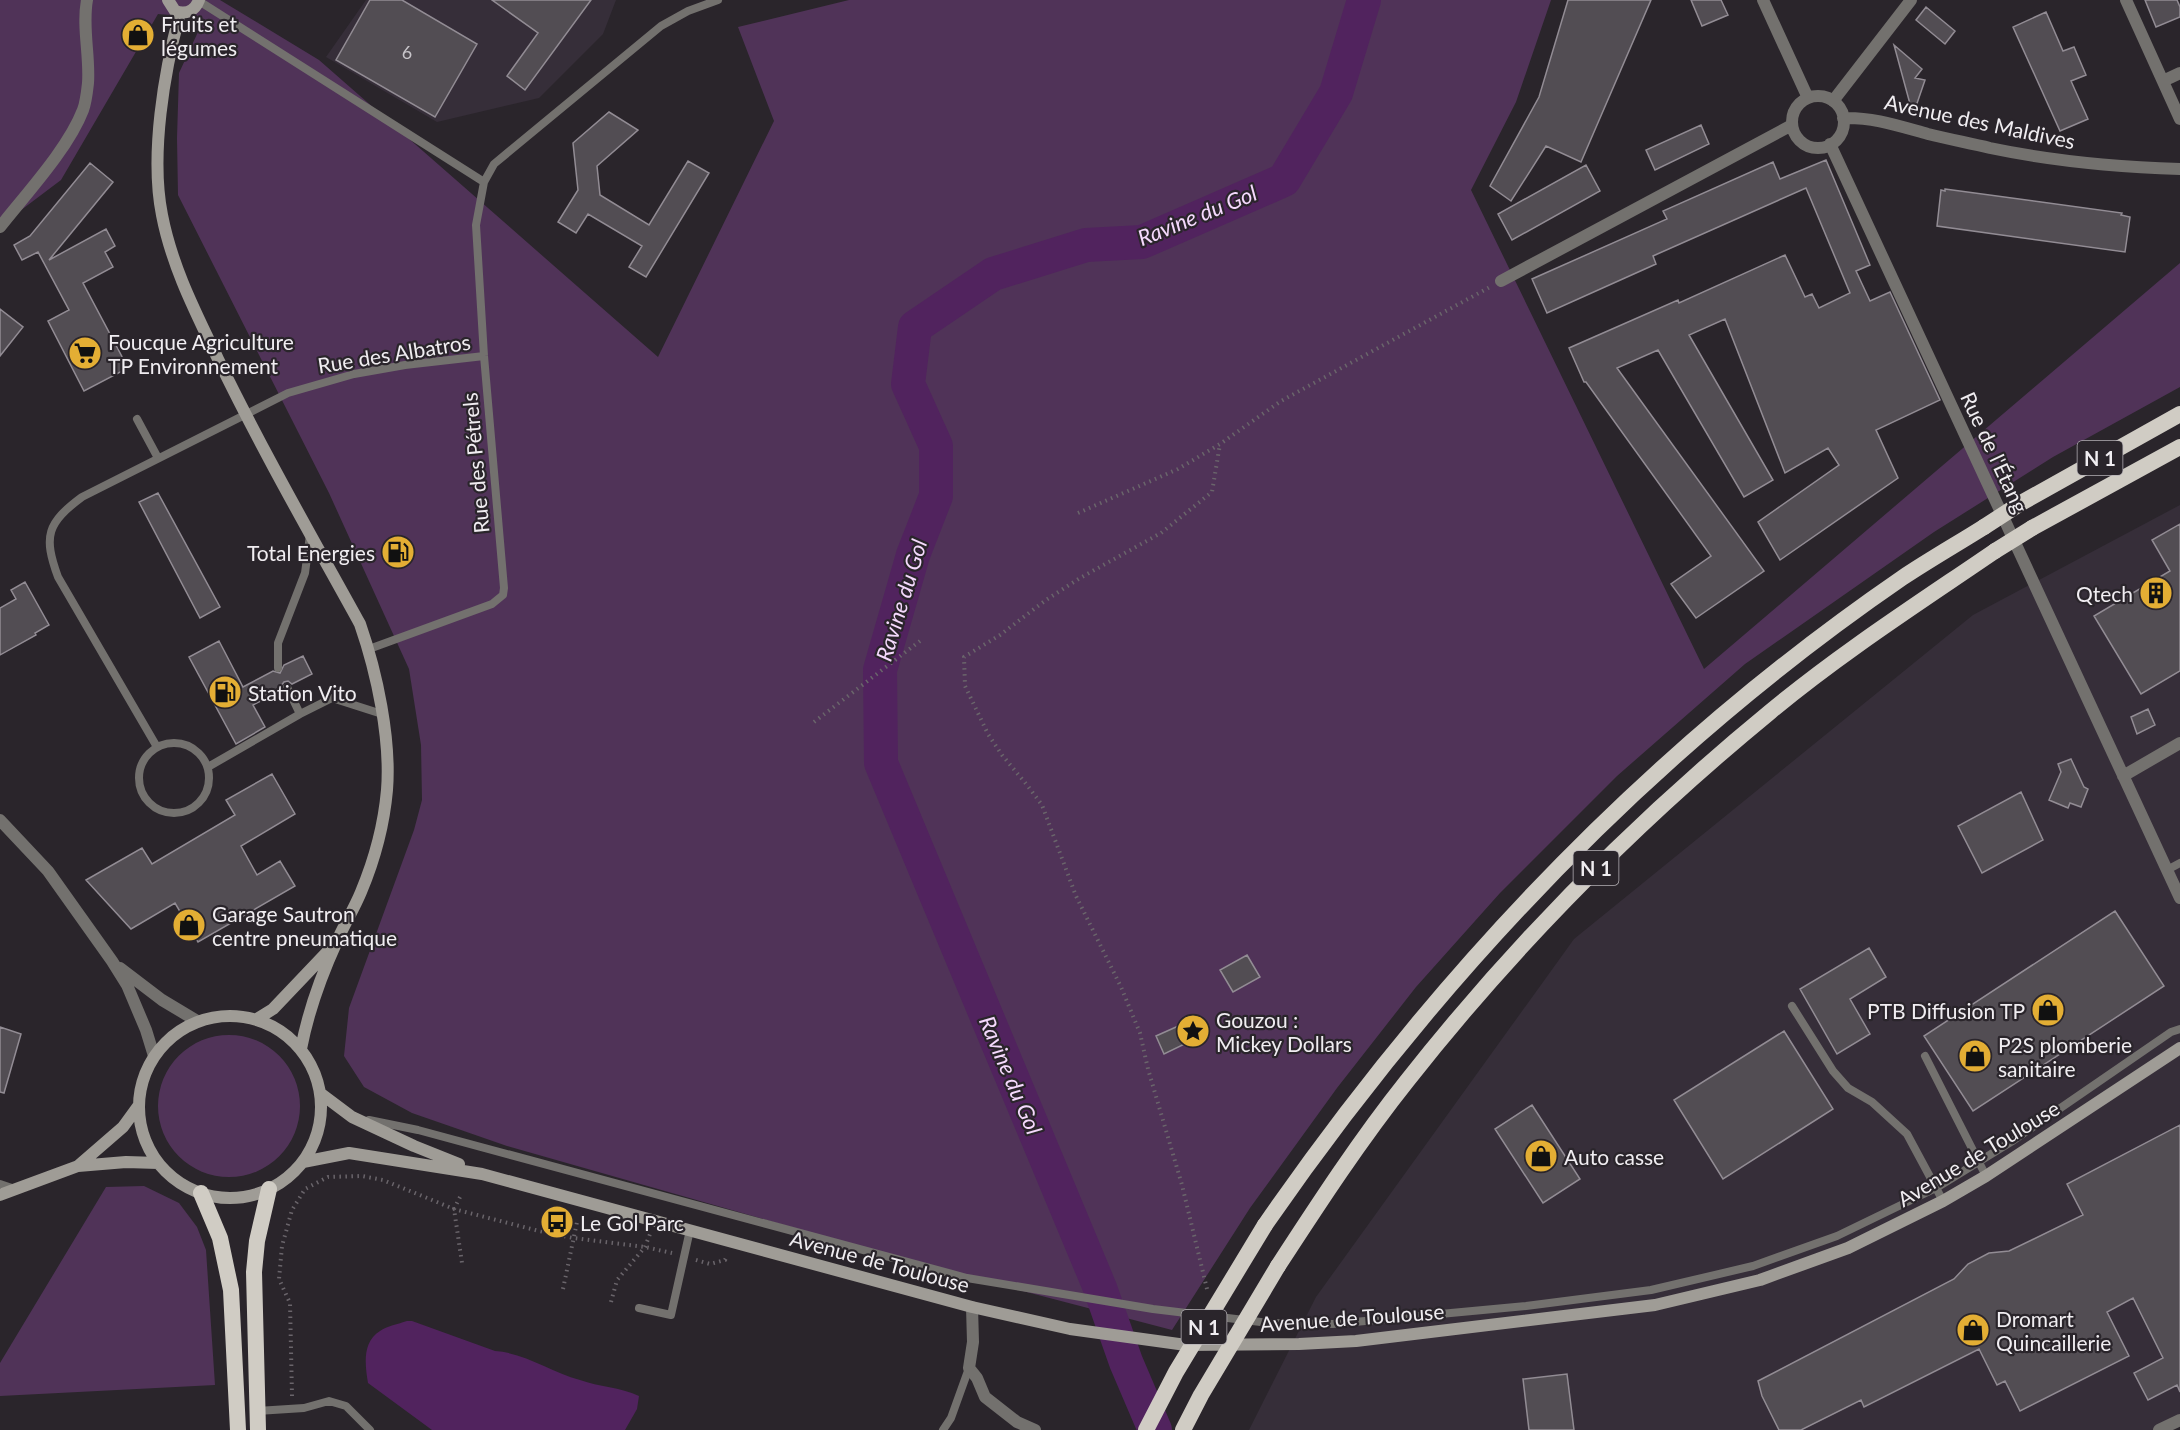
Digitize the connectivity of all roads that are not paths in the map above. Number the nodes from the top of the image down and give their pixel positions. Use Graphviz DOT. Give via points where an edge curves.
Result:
graph roads {
  1 [pos="87,0"];
  2 [pos="168,0"];
  3 [pos="199,0"];
  4 [pos="718,0"];
  5 [pos="1763,0"];
  6 [pos="1911,0"];
  7 [pos="2126,0"];
  8 [pos="180,13"];
  9 [pos="2180,73"];
  10 [pos="2163,81"];
  11 [pos="1808,98"];
  12 [pos="1833,101"];
  13 [pos="1843,118"];
  14 [pos="2180,119"];
  15 [pos="1792,125"];
  16 [pos="1830,144"];
  17 [pos="2180,169"];
  18 [pos="484,182"];
  19 [pos="0,227"];
  20 [pos="1501,281"];
  21 [pos="484,356"];
  22 [pos="244,414"];
  23 [pos="2180,414"];
  24 [pos="137,419"];
  25 [pos="2180,447"];
  26 [pos="158,458"];
  27 [pos="310,534"];
  28 [pos="369,648"];
  29 [pos="278,668"];
  30 [pos="287,687"];
  31 [pos="300,714"];
  32 [pos="382,714"];
  33 [pos="2180,743"];
  34 [pos="157,747"];
  35 [pos="208,767"];
  36 [pos="2123,777"];
  37 [pos="0,820"];
  38 [pos="2180,862"];
  39 [pos="2167,870"];
  40 [pos="2180,898"];
  41 [pos="337,942"];
  42 [pos="112,961"];
  43 [pos="1792,1006"];
  44 [pos="257,1019"];
  45 [pos="197,1021"];
  46 [pos="2180,1029"];
  47 [pos="2180,1048"];
  48 [pos="301,1049"];
  49 [pos="154,1056"];
  50 [pos="1925,1056"];
  51 [pos="320,1093"];
  52 [pos="139,1105"];
  53 [pos="352,1117"];
  54 [pos="303,1162"];
  55 [pos="1979,1162"];
  56 [pos="158,1163"];
  57 [pos="78,1166"];
  58 [pos="482,1174"];
  59 [pos="1986,1176"];
  60 [pos="0,1184"];
  61 [pos="1936,1188"];
  62 [pos="16,1190"];
  63 [pos="269,1190"];
  64 [pos="201,1193"];
  65 [pos="0,1195"];
  66 [pos="1943,1202"];
  67 [pos="690,1230"];
  68 [pos="972,1307"];
  69 [pos="639,1308"];
  70 [pos="969,1368"];
  71 [pos="257,1411"];
  72 [pos="2180,1420"];
  73 [pos="238,1430"];
  74 [pos="258,1430"];
  75 [pos="370,1430"];
  76 [pos="943,1430"];
  77 [pos="1035,1430"];
  78 [pos="1146,1430"];
  79 [pos="1183,1430"];
  80 [pos="2159,1430"];
  1 -- 19 [label="street" via="88,82 84,108 72,134"];
  2 -- 8 [label="main road"];
  3 -- 8 [label="main road" via="194,9"];
  3 -- 18 [label="lane"];
  4 -- 18 [label="lane, Rue des Pétrels" via="661,26 505,154"];
  5 -- 11 [label="street"];
  6 -- 12 [label="street"];
  7 -- 10 [label="street"];
  8 -- 22 [label="main road" via="168,56 161,122 158,166 162,214 186,292"];
  9 -- 10 [label="street"];
  10 -- 14 [label="street"];
  11 -- 12 [label="street" via="1817,96"];
  11 -- 15 [label="street" via="1793,114"];
  12 -- 13 [label="street"];
  13 -- 16 [label="street" via="1839,137"];
  13 -- 17 [label="street, Avenue des Maldives" via="1880,120 2034,156"];
  15 -- 16 [label="street" via="1803,144 1821,148"];
  15 -- 20 [label="street"];
  16 -- 36 [label="street, Rue de l'Étang"];
  18 -- 21 [label="lane, Rue des Pétrels" via="476,225"];
  21 -- 22 [label="lane, Rue des Albatros" via="354,374 288,393"];
  21 -- 28 [label="lane, Rue des Pétrels" via="503,595 492,604"];
  22 -- 26 [label="lane, Rue des Albatros"];
  22 -- 27 [label="main road"];
  23 -- 78 [label="highway, N 1, bridge" via="2021,503 1902,578 1744,697 1616,810 1465,967 1310,1160 1265,1225 1176,1372"];
  24 -- 26 [label="lane"];
  25 -- 79 [label="highway, N 1, bridge" via="2032,528 1871,635 1770,711 1578,886 1494,977 1406,1082 1332,1183 1278,1266"];
  26 -- 34 [label="lane, Rue des Albatros" via="63,512 50,531 49,554 58,577"];
  27 -- 28 [label="main road" via="360,624"];
  27 -- 29 [label="lane" via="305,573 278,643"];
  28 -- 32 [label="main road"];
  30 -- 31 [label="lane"];
  31 -- 32 [label="lane" via="332,698"];
  31 -- 35 [label="lane"];
  32 -- 41 [label="main road" via="387,790 379,835 361,892"];
  33 -- 36 [label="street"];
  34 -- 35 [label="lane" via="187,745"];
  34 -- 35 [label="lane" via="141,766 140,784 147,801 156,809 168,813 186,811 201,802 207,791"];
  36 -- 39 [label="street, Rue de l'Étang"];
  37 -- 42 [label="street" via="48,871"];
  38 -- 39 [label="lane"];
  39 -- 40 [label="street, Rue de l'Étang"];
  41 -- 44 [label="main road" via="273,1009"];
  41 -- 48 [label="main road" via="307,1020"];
  42 -- 45 [label="street" via="162,1000"];
  42 -- 49 [label="street" via="146,1030"];
  43 -- 61 [label="lane" via="1840,1080 1872,1102 1906,1134"];
  44 -- 45 [label="main road" via="227,1015"];
  44 -- 48 [label="main road" via="274,1026"];
  45 -- 49 [label="main road" via="166,1042"];
  46 -- 55 [label="lane"];
  47 -- 59 [label="main road, Avenue de Toulouse"];
  48 -- 51 [label="main road" via="314,1070"];
  49 -- 52 [label="main road" via="143,1079"];
  50 -- 55 [label="lane"];
  51 -- 53 [label="main road, Avenue de Toulouse"];
  51 -- 54 [label="main road" via="321,1118 315,1141"];
  52 -- 56 [label="main road" via="144,1136"];
  52 -- 57 [label="main road" via="123,1127"];
  53 -- 58 [label="main road, Avenue de Toulouse"];
  53 -- 61 [label="lane" via="418,1130 967,1278 1071,1297 1269,1323 1333,1324 1651,1290 1753,1266 1827,1240"];
  54 -- 58 [label="main road, Avenue de Toulouse" via="349,1153"];
  54 -- 63 [label="main road"];
  55 -- 59 [label="lane"];
  55 -- 61 [label="lane"];
  56 -- 57 [label="main road"];
  56 -- 64 [label="main road" via="185,1186"];
  57 -- 62 [label="main road"];
  58 -- 67 [label="main road, Avenue de Toulouse"];
  59 -- 66 [label="main road, Avenue de Toulouse"];
  60 -- 62 [label="lane"];
  61 -- 66 [label="lane"];
  62 -- 65 [label="main road"];
  63 -- 64 [label="main road" via="235,1198"];
  63 -- 71 [label="highway" via="254,1272"];
  64 -- 73 [label="highway" via="220,1238 231,1290"];
  66 -- 68 [label="main road, Avenue de Toulouse" via="1848,1248 1760,1280 1654,1305 1356,1341 1186,1345 1070,1329"];
  67 -- 68 [label="main road, Avenue de Toulouse"];
  67 -- 69 [label="lane" via="671,1315"];
  68 -- 70 [label="street"];
  70 -- 76 [label="lane"];
  70 -- 77 [label="street" via="986,1397 1017,1422"];
  71 -- 74 [label="highway"];
  71 -- 75 [label="lane" via="329,1401 346,1406"];
  72 -- 80 [label="street"];
}
